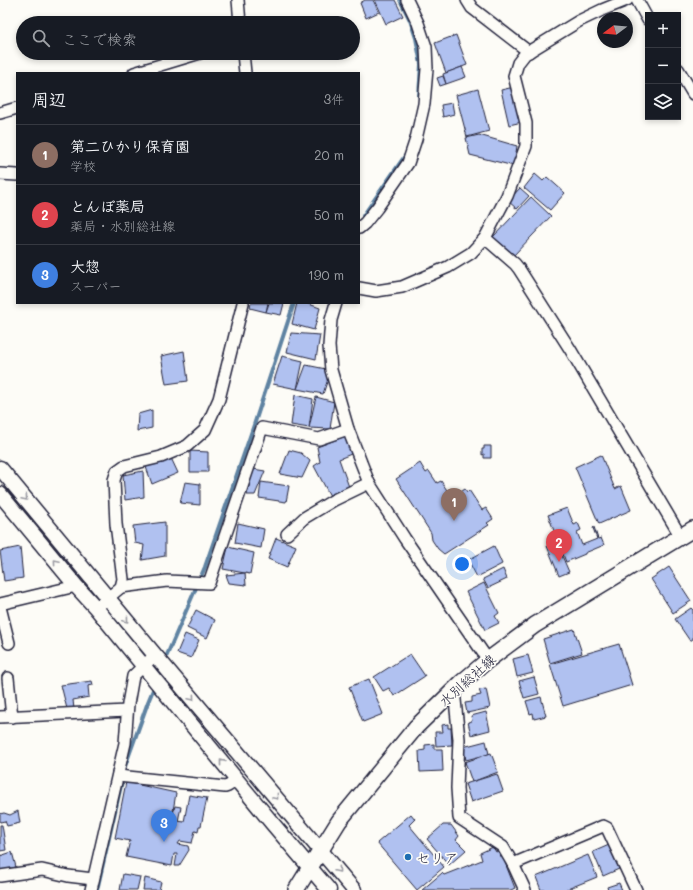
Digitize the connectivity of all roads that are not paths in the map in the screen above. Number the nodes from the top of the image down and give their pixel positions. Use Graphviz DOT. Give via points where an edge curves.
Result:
graph roads {
  1 [pos="238,0"];
  2 [pos="407,0"];
  3 [pos="467,0"];
  4 [pos="627,0"];
  5 [pos="637,0"];
  6 [pos="645,15"];
  7 [pos="239,16"];
  8 [pos="529,52"];
  9 [pos="177,60"];
  10 [pos="244,60"];
  11 [pos="137,72"];
  12 [pos="245,72"];
  13 [pos="681,74"];
  14 [pos="693,94"];
  15 [pos="16,108"];
  16 [pos="0,113"];
  17 [pos="0,174"];
  18 [pos="16,176"];
  19 [pos="360,227"];
  20 [pos="484,238"];
  21 [pos="360,288"];
  22 [pos="243,304"];
  23 [pos="336,304"];
  24 [pos="348,429"];
  25 [pos="0,468"];
  26 [pos="369,483"];
  27 [pos="0,494"];
  28 [pos="687,533"];
  29 [pos="287,534"];
  30 [pos="76,586"];
  31 [pos="121,587"];
  32 [pos="108,598"];
  33 [pos="0,604"];
  34 [pos="0,607"];
  35 [pos="96,608"];
  36 [pos="8,643"];
  37 [pos="488,660"];
  38 [pos="160,661"];
  39 [pos="144,666"];
  40 [pos="8,678"];
  41 [pos="454,690"];
  42 [pos="127,711"];
  43 [pos="0,717"];
  44 [pos="12,717"];
  45 [pos="122,776"];
  46 [pos="237,780"];
  47 [pos="321,850"];
  48 [pos="513,864"];
  49 [pos="310,868"];
  50 [pos="0,876"];
  51 [pos="92,884"];
  52 [pos="296,890"];
  53 [pos="329,890"];
  54 [pos="354,890"];
  55 [pos="525,890"];
  56 [pos="636,890"];
  1 -- 7 [label="street"];
  2 -- 19 [label="street" via="426,47 424,104 408,162 377,208"];
  3 -- 8 [label="street" via="472,8"];
  4 -- 8 [label="street" via="579,21"];
  5 -- 6 [label="street"];
  8 -- 20 [label="street" via="518,63 514,76 526,123 526,146 507,196"];
  9 -- 11 [label="street"];
  10 -- 12 [label="street"];
  13 -- 14 [label="street"];
  15 -- 16 [label="street"];
  17 -- 18 [label="street"];
  20 -- 21 [label="street" via="471,254 402,287 376,291"];
  20 -- 28 [label="street" via="519,268"];
  22 -- 31 [label="street" via="219,399 205,430 187,446 161,457 124,466 117,471 114,480 116,524 124,579"];
  23 -- 24 [label="street" via="331,320 329,346 331,370"];
  24 -- 26 [label="street"];
  24 -- 31 [label="street" via="319,438 262,428 209,583 167,581"];
  25 -- 32 [label="street, one-way"];
  26 -- 29 [label="street" via="304,518"];
  26 -- 37 [label="street"];
  30 -- 27 [label="street, one-way"];
  28 -- 37 [label="main road, 水別総社線" via="535,625"];
  30 -- 33 [label="street"];
  30 -- 35 [label="street"];
  31 -- 32 [label="street"];
  32 -- 35 [label="street"];
  32 -- 38 [label="street, one-way"];
  34 -- 36 [label="street"];
  35 -- 39 [label="street"];
  37 -- 41 [label="main road, 水別総社線"];
  38 -- 39 [label="street"];
  38 -- 47 [label="street, one-way"];
  39 -- 42 [label="street" via="133,676"];
  46 -- 39 [label="street, one-way"];
  40 -- 44 [label="street"];
  41 -- 47 [label="main road, 水別総社線" via="416,727 339,821"];
  41 -- 48 [label="street" via="459,739 459,818 503,847"];
  42 -- 44 [label="street"];
  42 -- 45 [label="street"];
  43 -- 44 [label="street"];
  45 -- 46 [label="street" via="225,787"];
  45 -- 51 [label="street"];
  46 -- 49 [label="street"];
  47 -- 49 [label="main road, 水別総社線"];
  47 -- 54 [label="street, one-way"];
  48 -- 55 [label="street"];
  48 -- 56 [label="street" via="603,826 607,828"];
  49 -- 52 [label="main road, 水別総社線"];
  49 -- 53 [label="street"];
  50 -- 51 [label="street" via="42,870"];
}
